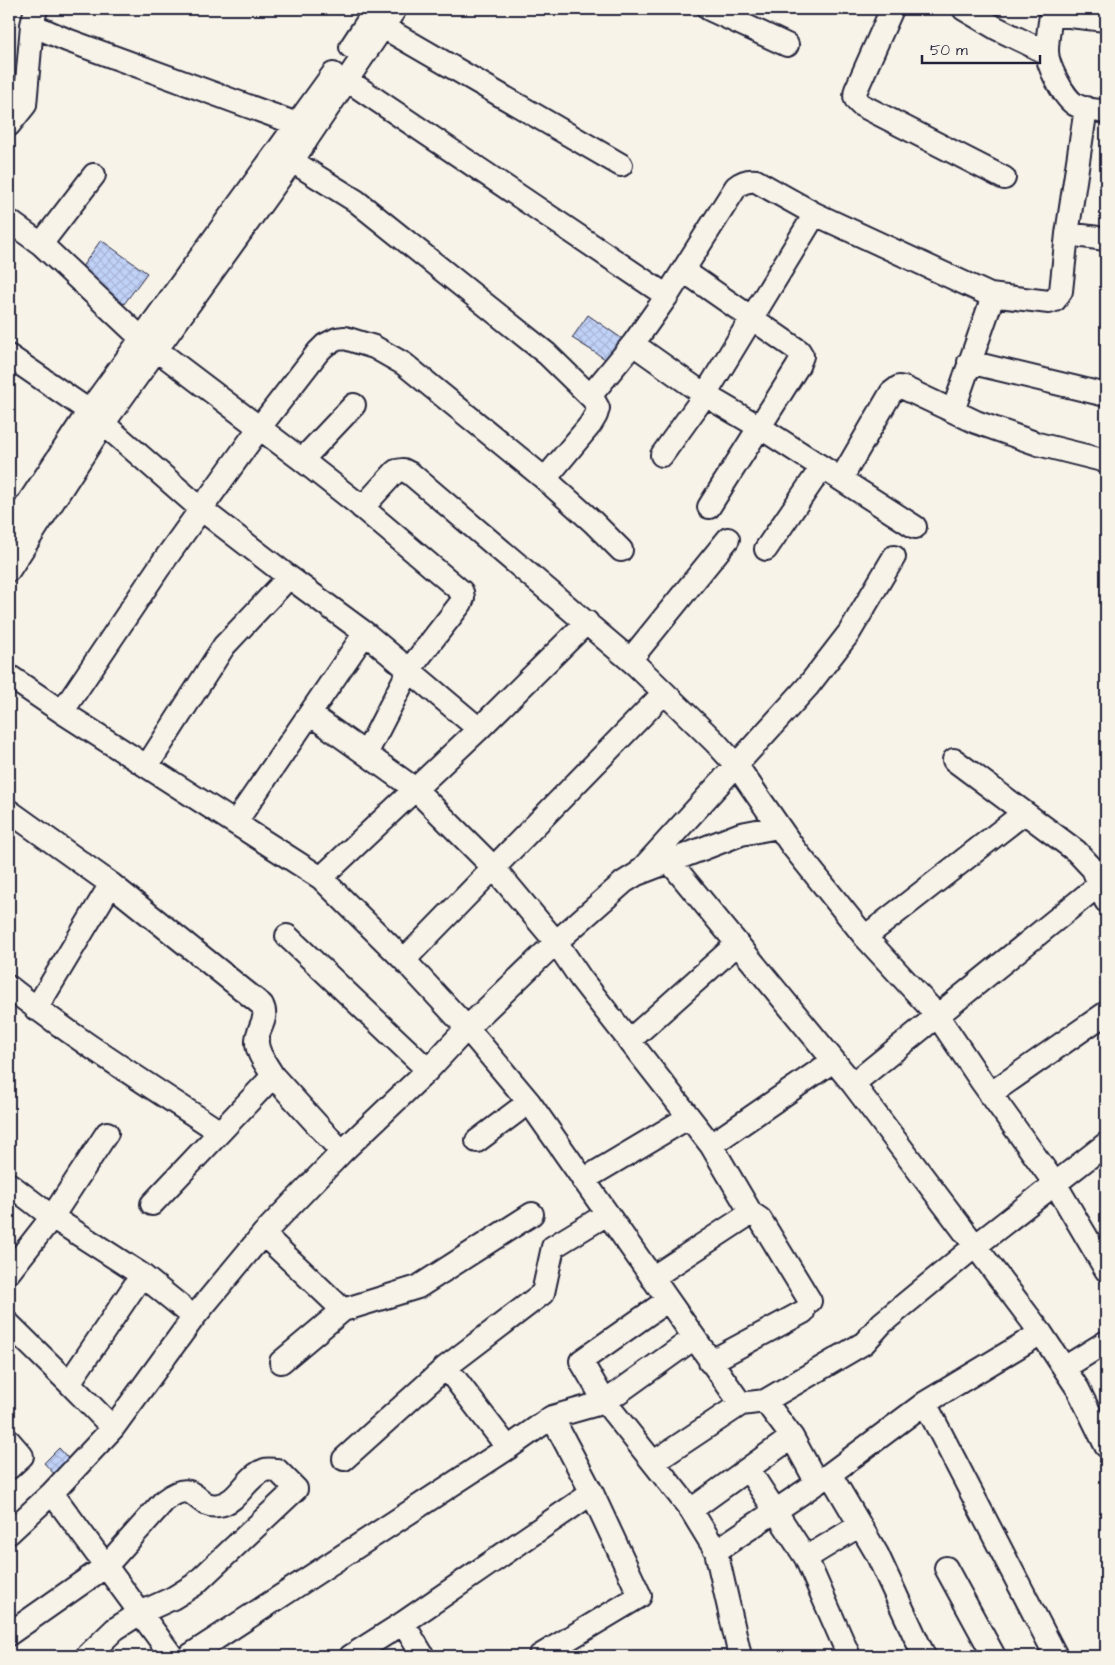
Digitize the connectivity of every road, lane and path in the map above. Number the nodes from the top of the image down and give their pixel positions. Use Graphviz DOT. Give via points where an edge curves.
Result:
graph roads {
  1 [pos="395,9"];
  2 [pos="709,9"];
  3 [pos="892,9"];
  4 [pos="964,9"];
  5 [pos="1051,11"];
  6 [pos="34,17"];
  7 [pos="379,18"];
  8 [pos="1106,20"];
  9 [pos="787,45"];
  10 [pos="1047,53"];
  11 [pos="347,80"];
  12 [pos="1096,110"];
  13 [pos="297,124"];
  14 [pos="9,125"];
  15 [pos="292,161"];
  16 [pos="621,165"];
  17 [pos="94,174"];
  18 [pos="1004,178"];
  19 [pos="815,214"];
  20 [pos="9,220"];
  21 [pos="1067,234"];
  22 [pos="1106,239"];
  23 [pos="41,244"];
  24 [pos="684,271"];
  25 [pos="990,295"];
  26 [pos="667,296"];
  27 [pos="752,317"];
  28 [pos="149,344"];
  29 [pos="633,344"];
  30 [pos="9,356"];
  31 [pos="969,362"];
  32 [pos="705,395"];
  33 [pos="1106,395"];
  34 [pos="590,396"];
  35 [pos="354,405"];
  36 [pos="953,411"];
  37 [pos="96,417"];
  38 [pos="260,427"];
  39 [pos="761,428"];
  40 [pos="662,455"];
  41 [pos="302,460"];
  42 [pos="1106,461"];
  43 [pos="822,467"];
  44 [pos="545,479"];
  45 [pos="841,479"];
  46 [pos="709,507"];
  47 [pos="362,508"];
  48 [pos="202,509"];
  49 [pos="915,528"];
  50 [pos="9,532"];
  51 [pos="728,539"];
  52 [pos="766,549"];
  53 [pos="621,550"];
  54 [pos="894,558"];
  55 [pos="9,570"];
  56 [pos="289,577"];
  57 [pos="587,622"];
  58 [pos="365,633"];
  59 [pos="630,660"];
  60 [pos="409,670"];
  61 [pos="9,676"];
  62 [pos="664,692"];
  63 [pos="62,712"];
  64 [pos="310,714"];
  65 [pos="479,729"];
  66 [pos="366,754"];
  67 [pos="954,760"];
  68 [pos="147,766"];
  69 [pos="737,766"];
  70 [pos="415,789"];
  71 [pos="9,811"];
  72 [pos="1024,813"];
  73 [pos="235,823"];
  74 [pos="778,827"];
  75 [pos="670,862"];
  76 [pos="494,868"];
  77 [pos="637,874"];
  78 [pos="321,878"];
  79 [pos="111,884"];
  80 [pos="1103,893"];
  81 [pos="287,936"];
  82 [pos="865,937"];
  83 [pos="556,942"];
  84 [pos="737,944"];
  85 [pos="404,960"];
  86 [pos="9,987"];
  87 [pos="36,1009"];
  88 [pos="1106,1013"];
  89 [pos="937,1015"];
  90 [pos="467,1028"];
  91 [pos="630,1040"];
  92 [pos="833,1061"];
  93 [pos="428,1070"];
  94 [pos="273,1076"];
  95 [pos="853,1084"];
  96 [pos="990,1094"];
  97 [pos="529,1102"];
  98 [pos="689,1117"];
  99 [pos="220,1132"];
  100 [pos="107,1133"];
  101 [pos="477,1141"];
  102 [pos="1106,1144"];
  103 [pos="711,1146"];
  104 [pos="342,1152"];
  105 [pos="583,1180"];
  106 [pos="9,1184"];
  107 [pos="1056,1184"];
  108 [pos="152,1204"];
  109 [pos="751,1213"];
  110 [pos="532,1214"];
  111 [pos="607,1214"];
  112 [pos="52,1217"];
  113 [pos="263,1234"];
  114 [pos="974,1247"];
  115 [pos="1106,1270"];
  116 [pos="9,1272"];
  117 [pos="142,1275"];
  118 [pos="652,1278"];
  119 [pos="668,1300"];
  120 [pos="344,1310"];
  121 [pos="194,1317"];
  122 [pos="9,1324"];
  123 [pos="1040,1333"];
  124 [pos="694,1338"];
  125 [pos="1106,1342"];
  126 [pos="281,1362"];
  127 [pos="710,1362"];
  128 [pos="446,1367"];
  129 [pos="1064,1368"];
  130 [pos="69,1382"];
  131 [pos="605,1402"];
  132 [pos="765,1402"];
  133 [pos="925,1402"];
  134 [pos="741,1404"];
  135 [pos="552,1417"];
  136 [pos="113,1428"];
  137 [pos="792,1437"];
  138 [pos="9,1441"];
  139 [pos="1106,1446"];
  140 [pos="508,1448"];
  141 [pos="344,1459"];
  142 [pos="654,1462"];
  143 [pos="9,1468"];
  144 [pos="748,1469"];
  145 [pos="823,1479"];
  146 [pos="52,1493"];
  147 [pos="592,1493"];
  148 [pos="691,1510"];
  149 [pos="776,1510"];
  150 [pos="860,1525"];
  151 [pos="9,1533"];
  152 [pos="716,1550"];
  153 [pos="806,1558"];
  154 [pos="106,1566"];
  155 [pos="946,1568"];
  156 [pos="140,1613"];
  157 [pos="403,1623"];
  158 [pos="9,1634"];
  159 [pos="86,1656"];
  160 [pos="172,1656"];
  161 [pos="189,1656"];
  162 [pos="351,1656"];
  163 [pos="423,1656"];
  164 [pos="540,1656"];
  165 [pos="740,1656"];
  166 [pos="849,1656"];
  167 [pos="924,1656"];
  168 [pos="994,1656"];
  169 [pos="1055,1656"];
  1 -- 7 [label="street"];
  2 -- 9 [label="street"];
  3 -- 18 [label="street" via="856,90 856,101"];
  4 -- 10 [label="street"];
  5 -- 8 [label="street"];
  5 -- 10 [label="street"];
  6 -- 13 [label="street" via="67,40"];
  6 -- 14 [label="street" via="25,105"];
  7 -- 11 [label="street"];
  7 -- 13 [label="street"];
  7 -- 16 [label="street"];
  10 -- 12 [label="street" via="1069,101"];
  11 -- 15 [label="street"];
  11 -- 26 [label="street"];
  12 -- 21 [label="street"];
  13 -- 28 [label="street"];
  15 -- 28 [label="street"];
  15 -- 34 [label="street" via="356,201 547,354"];
  17 -- 23 [label="street"];
  19 -- 24 [label="street" via="756,182 744,182 736,187"];
  19 -- 25 [label="street"];
  19 -- 27 [label="street"];
  20 -- 23 [label="street"];
  21 -- 22 [label="street"];
  21 -- 25 [label="street" via="1061,292 1055,300 1041,302"];
  23 -- 28 [label="street"];
  24 -- 26 [label="street"];
  24 -- 27 [label="street"];
  25 -- 31 [label="street" via="991,302"];
  26 -- 29 [label="street"];
  27 -- 32 [label="street"];
  27 -- 39 [label="street" via="800,351 802,356"];
  28 -- 37 [label="street"];
  28 -- 38 [label="street"];
  29 -- 32 [label="street"];
  29 -- 34 [label="street"];
  30 -- 37 [label="street"];
  31 -- 33 [label="street"];
  31 -- 36 [label="street"];
  32 -- 39 [label="street"];
  32 -- 40 [label="street"];
  34 -- 44 [label="street" via="598,408 596,415"];
  35 -- 41 [label="street"];
  36 -- 42 [label="street" via="1038,444"];
  36 -- 45 [label="street" via="904,388 897,388"];
  37 -- 48 [label="street"];
  37 -- 50 [label="street"];
  37 -- 55 [label="street"];
  38 -- 41 [label="street"];
  38 -- 44 [label="street" via="318,352 337,339 353,340 374,347 404,364"];
  38 -- 48 [label="street"];
  39 -- 43 [label="street"];
  39 -- 46 [label="street"];
  41 -- 47 [label="street"];
  43 -- 45 [label="street"];
  43 -- 52 [label="street"];
  44 -- 53 [label="street"];
  45 -- 49 [label="street"];
  47 -- 57 [label="street" via="394,473 406,471"];
  47 -- 60 [label="street" via="462,592 461,603"];
  48 -- 56 [label="street"];
  48 -- 63 [label="street" via="158,568"];
  51 -- 59 [label="street"];
  54 -- 69 [label="street" via="849,633 808,686"];
  56 -- 58 [label="street"];
  56 -- 68 [label="street" via="224,646"];
  57 -- 59 [label="street"];
  57 -- 65 [label="street"];
  58 -- 60 [label="street"];
  58 -- 64 [label="street"];
  59 -- 62 [label="street"];
  60 -- 65 [label="street"];
  60 -- 66 [label="street"];
  61 -- 63 [label="street"];
  62 -- 69 [label="street"];
  62 -- 76 [label="street"];
  63 -- 68 [label="street"];
  64 -- 66 [label="street"];
  64 -- 73 [label="street"];
  65 -- 70 [label="street"];
  66 -- 70 [label="street"];
  67 -- 72 [label="street"];
  68 -- 73 [label="street"];
  69 -- 74 [label="street"];
  69 -- 77 [label="street"];
  70 -- 76 [label="street"];
  70 -- 78 [label="street"];
  71 -- 79 [label="street"];
  72 -- 80 [label="street" via="1093,869"];
  72 -- 82 [label="street"];
  73 -- 78 [label="street"];
  74 -- 75 [label="street" via="741,834"];
  74 -- 82 [label="street"];
  75 -- 77 [label="street"];
  75 -- 84 [label="street"];
  76 -- 83 [label="street"];
  76 -- 85 [label="street"];
  77 -- 83 [label="street"];
  78 -- 85 [label="street"];
  79 -- 87 [label="street"];
  79 -- 94 [label="street" via="262,1005 265,1011 257,1039 258,1050"];
  80 -- 89 [label="street"];
  81 -- 93 [label="street"];
  82 -- 89 [label="street"];
  83 -- 90 [label="street"];
  83 -- 91 [label="street"];
  84 -- 91 [label="street"];
  84 -- 92 [label="street"];
  85 -- 90 [label="street"];
  86 -- 87 [label="street"];
  87 -- 99 [label="street"];
  88 -- 96 [label="street"];
  89 -- 95 [label="street"];
  89 -- 96 [label="street"];
  90 -- 93 [label="street"];
  90 -- 97 [label="street"];
  91 -- 98 [label="street"];
  92 -- 95 [label="street"];
  92 -- 103 [label="street"];
  93 -- 104 [label="street"];
  94 -- 99 [label="street"];
  94 -- 104 [label="street"];
  95 -- 114 [label="street"];
  96 -- 107 [label="street"];
  97 -- 101 [label="street"];
  97 -- 105 [label="street"];
  98 -- 103 [label="street"];
  98 -- 105 [label="street"];
  99 -- 108 [label="street"];
  100 -- 112 [label="street"];
  102 -- 107 [label="street"];
  103 -- 109 [label="street"];
  104 -- 113 [label="street"];
  105 -- 111 [label="street"];
  106 -- 112 [label="street"];
  107 -- 114 [label="street"];
  107 -- 115 [label="street"];
  109 -- 118 [label="street"];
  109 -- 127 [label="street" via="760,1219 806,1306"];
  110 -- 120 [label="street" via="418,1287"];
  111 -- 118 [label="street"];
  111 -- 128 [label="street" via="553,1247 543,1293"];
  112 -- 116 [label="street"];
  112 -- 117 [label="street"];
  113 -- 120 [label="street"];
  113 -- 121 [label="street"];
  114 -- 123 [label="street"];
  114 -- 132 [label="street" via="882,1323 864,1343"];
  117 -- 121 [label="street"];
  117 -- 130 [label="street"];
  118 -- 119 [label="street"];
  119 -- 124 [label="street"];
  119 -- 131 [label="street" via="581,1361"];
  120 -- 126 [label="street"];
  121 -- 136 [label="street"];
  122 -- 130 [label="street"];
  123 -- 129 [label="street"];
  123 -- 133 [label="street"];
  124 -- 127 [label="street"];
  124 -- 131 [label="street"];
  125 -- 129 [label="street"];
  127 -- 134 [label="street"];
  128 -- 140 [label="street"];
  128 -- 141 [label="street"];
  129 -- 139 [label="street" via="1083,1398"];
  130 -- 136 [label="street"];
  131 -- 135 [label="street"];
  131 -- 142 [label="street"];
  132 -- 134 [label="street"];
  132 -- 137 [label="street"];
  133 -- 145 [label="street"];
  133 -- 169 [label="street"];
  134 -- 142 [label="street"];
  135 -- 140 [label="street"];
  135 -- 147 [label="street"];
  136 -- 146 [label="street"];
  137 -- 144 [label="street"];
  137 -- 145 [label="street"];
  138 -- 143 [label="street" via="22,1456"];
  140 -- 161 [label="street"];
  142 -- 148 [label="street"];
  144 -- 148 [label="street"];
  144 -- 149 [label="street"];
  145 -- 149 [label="street"];
  145 -- 150 [label="street"];
  146 -- 151 [label="street"];
  146 -- 154 [label="street"];
  147 -- 157 [label="street"];
  147 -- 164 [label="street" via="640,1596"];
  148 -- 152 [label="street"];
  149 -- 152 [label="street"];
  149 -- 153 [label="street"];
  150 -- 153 [label="street"];
  150 -- 167 [label="street"];
  152 -- 165 [label="street"];
  153 -- 166 [label="street"];
  154 -- 156 [label="street"];
  154 -- 156 [label="street" via="175,1493 184,1490 209,1506 221,1505 266,1470 277,1470 296,1489 194,1585"];
  154 -- 158 [label="street"];
  155 -- 168 [label="street"];
  156 -- 159 [label="street" via="115,1629"];
  156 -- 160 [label="street"];
  157 -- 162 [label="street"];
  157 -- 163 [label="street"];
}
